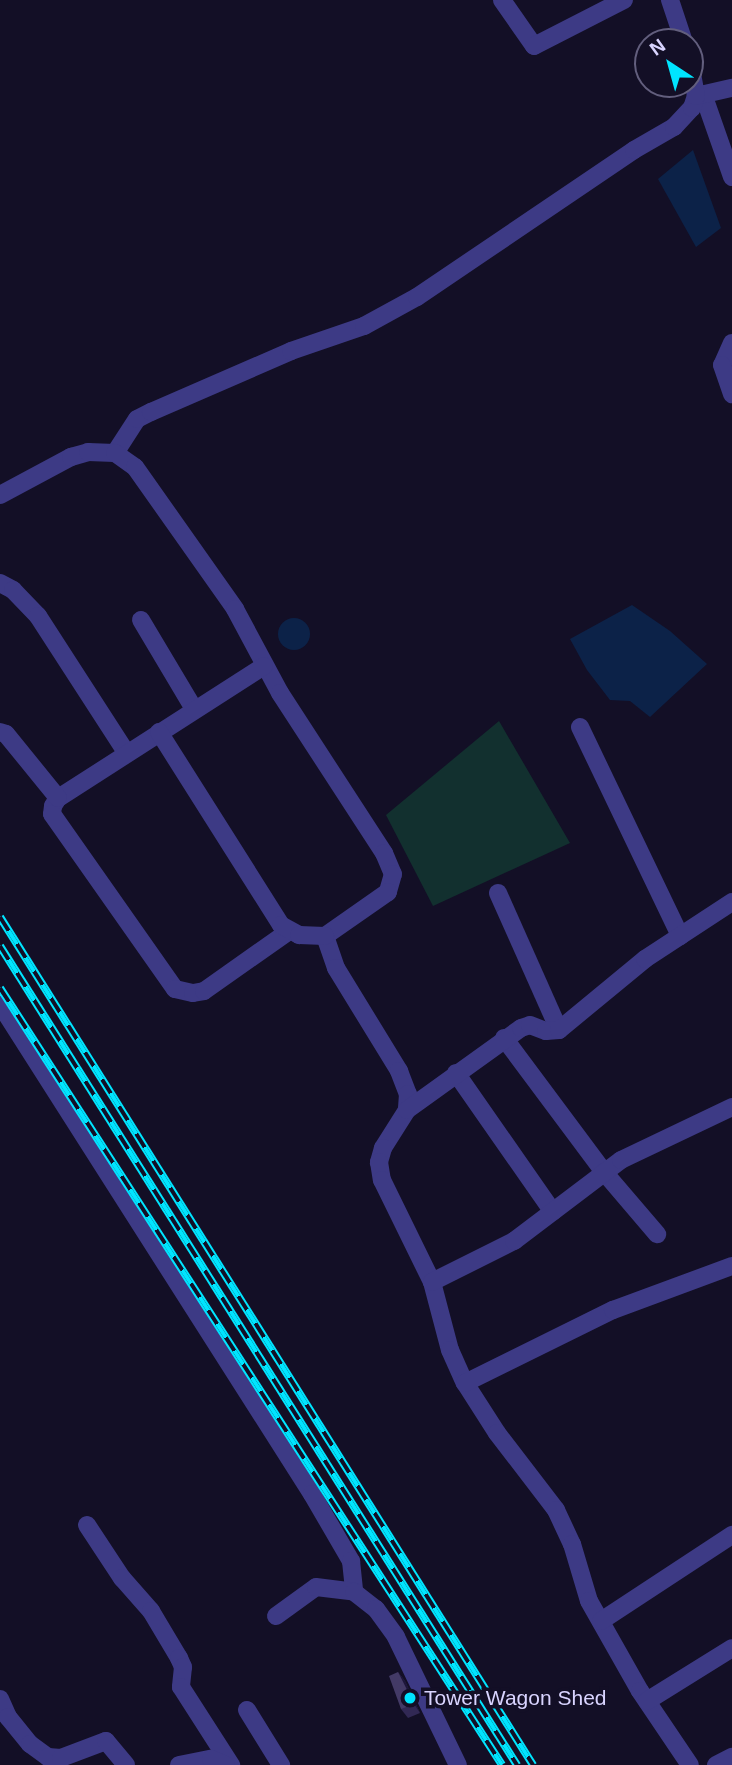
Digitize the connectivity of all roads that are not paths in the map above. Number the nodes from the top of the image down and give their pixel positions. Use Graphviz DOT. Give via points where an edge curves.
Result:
graph roads {
  1 [pos="502,0"];
  2 [pos="624,0"];
  3 [pos="670,0"];
  4 [pos="679,28"];
  5 [pos="732,88"];
  6 [pos="704,94"];
  7 [pos="698,98"];
  8 [pos="701,98"];
  9 [pos="732,177"];
  10 [pos="732,343"];
  11 [pos="732,394"];
  12 [pos="115,453"];
  13 [pos="0,495"];
  14 [pos="0,583"];
  15 [pos="141,620"];
  16 [pos="264,666"];
  17 [pos="194,709"];
  18 [pos="580,727"];
  19 [pos="0,732"];
  20 [pos="159,732"];
  21 [pos="126,752"];
  22 [pos="58,798"];
  23 [pos="498,893"];
  24 [pos="732,902"];
  25 [pos="289,931"];
  26 [pos="325,936"];
  27 [pos="680,936"];
  28 [pos="0,1004"];
  29 [pos="559,1030"];
  30 [pos="504,1038"];
  31 [pos="456,1073"];
  32 [pos="732,1107"];
  33 [pos="407,1110"];
  34 [pos="604,1172"];
  35 [pos="553,1212"];
  36 [pos="657,1234"];
  37 [pos="732,1266"];
  38 [pos="432,1282"];
  39 [pos="465,1383"];
  40 [pos="87,1525"];
  41 [pos="732,1535"];
  42 [pos="354,1592"];
  43 [pos="276,1616"];
  44 [pos="601,1621"];
  45 [pos="732,1648"];
  46 [pos="647,1701"];
  47 [pos="1,1705"];
  48 [pos="247,1710"];
  49 [pos="732,1757"];
  50 [pos="126,1765"];
  51 [pos="178,1765"];
  52 [pos="229,1765"];
  53 [pos="281,1765"];
  54 [pos="458,1765"];
  55 [pos="690,1765"];
  56 [pos="716,1765"];
  1 -- 2 [label="street" via="534,47"];
  3 -- 4 [label="street"];
  5 -- 6 [label="street"];
  7 -- 12 [label="street" via="674,127 417,297 364,326 291,351 137,419"];
  8 -- 9 [label="street"];
  10 -- 11 [label="street" via="722,365"];
  12 -- 13 [label="street" via="71,457"];
  12 -- 16 [label="street" via="135,467 181,530 235,609"];
  14 -- 21 [label="street" via="38,615"];
  15 -- 17 [label="street"];
  16 -- 17 [label="street"];
  16 -- 26 [label="street" via="370,830 393,874 388,892"];
  17 -- 20 [label="street"];
  18 -- 27 [label="street"];
  19 -- 22 [label="street"];
  20 -- 21 [label="street"];
  20 -- 25 [label="street" via="274,916"];
  21 -- 22 [label="street"];
  22 -- 25 [label="street" via="52,806 56,824 175,989 204,990"];
  23 -- 29 [label="street"];
  24 -- 27 [label="street"];
  25 -- 26 [label="street"];
  26 -- 33 [label="street" via="336,968 399,1071 408,1094"];
  27 -- 29 [label="street" via="634,967"];
  28 -- 42 [label="street" via="312,1494 351,1561"];
  29 -- 30 [label="street" via="530,1025"];
  30 -- 31 [label="street"];
  30 -- 34 [label="street"];
  31 -- 33 [label="street"];
  31 -- 35 [label="street"];
  32 -- 34 [label="street" via="650,1144"];
  33 -- 38 [label="street" via="379,1162 392,1205"];
  34 -- 35 [label="street"];
  34 -- 36 [label="street"];
  35 -- 38 [label="street" via="500,1250"];
  37 -- 39 [label="street" via="613,1310"];
  38 -- 39 [label="street" via="450,1350"];
  39 -- 44 [label="street" via="496,1433 555,1510"];
  40 -- 52 [label="street" via="180,1658 181,1687"];
  41 -- 44 [label="street"];
  42 -- 43 [label="street" via="316,1587"];
  42 -- 54 [label="street" via="376,1609 397,1637"];
  44 -- 46 [label="street"];
  45 -- 46 [label="street"];
  46 -- 55 [label="street"];
  47 -- 50 [label="street" via="30,1745 48,1758 61,1758 106,1741"];
  48 -- 53 [label="street"];
  49 -- 56 [label="street"];
  51 -- 52 [label="street" via="211,1759"];
}
